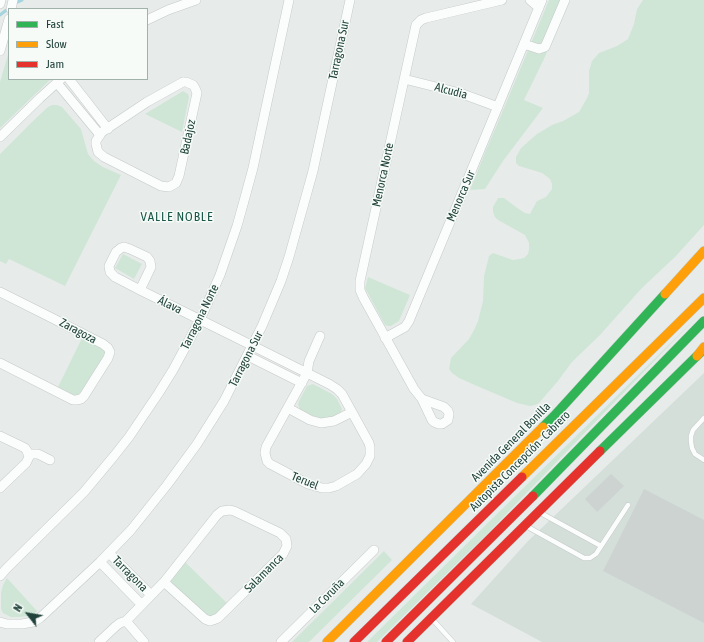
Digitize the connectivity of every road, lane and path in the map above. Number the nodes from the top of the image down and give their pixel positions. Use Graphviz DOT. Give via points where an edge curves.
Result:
graph roads {
  1 [pos="1,0"];
  2 [pos="196,0"];
  3 [pos="289,0"];
  4 [pos="350,0"];
  5 [pos="502,0"];
  6 [pos="530,0"];
  7 [pos="565,0"];
  8 [pos="0,4"];
  9 [pos="541,4"];
  10 [pos="148,20"];
  11 [pos="8,23"];
  12 [pos="524,44"];
  13 [pos="0,51"];
  14 [pos="404,79"];
  15 [pos="70,80"];
  16 [pos="59,81"];
  17 [pos="498,107"];
  18 [pos="108,128"];
  19 [pos="100,135"];
  20 [pos="0,137"];
  21 [pos="704,251"];
  22 [pos="140,290"];
  23 [pos="0,292"];
  24 [pos="704,298"];
  25 [pos="200,320"];
  26 [pos="704,321"];
  27 [pos="320,336"];
  28 [pos="385,338"];
  29 [pos="253,346"];
  30 [pos="704,348"];
  31 [pos="248,356"];
  32 [pos="0,363"];
  33 [pos="307,374"];
  34 [pos="302,383"];
  35 [pos="422,399"];
  36 [pos="288,408"];
  37 [pos="352,412"];
  38 [pos="704,418"];
  39 [pos="0,436"];
  40 [pos="28,454"];
  41 [pos="50,460"];
  42 [pos="704,460"];
  43 [pos="0,488"];
  44 [pos="628,505"];
  45 [pos="539,512"];
  46 [pos="525,525"];
  47 [pos="601,546"];
  48 [pos="374,550"];
  49 [pos="109,553"];
  50 [pos="100,562"];
  51 [pos="0,576"];
  52 [pos="164,582"];
  53 [pos="151,595"];
  54 [pos="142,605"];
  55 [pos="431,618"];
  56 [pos="126,621"];
  57 [pos="1,623"];
  58 [pos="99,642"];
  59 [pos="144,642"];
  60 [pos="281,642"];
  61 [pos="327,642"];
  62 [pos="354,642"];
  63 [pos="386,642"];
  64 [pos="407,642"];
  65 [pos="453,642"];
  1 -- 8 [label="street"];
  2 -- 10 [label="street"];
  3 -- 25 [label="street, Tarragona Norte" via="244,201 222,268"];
  4 -- 29 [label="street, Tarragona Sur" via="313,171 297,231 281,281"];
  5 -- 14 [label="street, Menorca Norte" via="421,20 416,25"];
  6 -- 9 [label="street"];
  7 -- 12 [label="street" via="545,47 539,49"];
  9 -- 12 [label="street, Menorca Sur"];
  11 -- 13 [label="street"];
  12 -- 17 [label="street, Menorca Sur"];
  14 -- 17 [label="street, Alcudia" via="460,93"];
  14 -- 28 [label="street, Menorca Norte" via="360,281 360,290"];
  15 -- 18 [label="street"];
  16 -- 19 [label="street"];
  16 -- 20 [label="street"];
  17 -- 28 [label="street, Menorca Sur" via="409,321 404,327"];
  18 -- 19 [label="street, Badajoz"];
  18 -- 19 [label="street, Badajoz" via="182,82 190,83 196,90 179,176 176,183 169,187 161,186 101,155 96,144"];
  21 -- 61 [label="main road, Avenida General Bonilla" via="554,416"];
  22 -- 22 [label="street, Álava" via="151,267 150,261 130,249 121,248 109,266 110,272"];
  22 -- 25 [label="street, Álava"];
  23 -- 32 [label="street, Zaragoza" via="103,344 110,352 84,396 76,400"];
  24 -- 62 [label="main road, Autopista Concepción - Cabrero"];
  25 -- 29 [label="street, Álava"];
  25 -- 51 [label="street, Tarragona Norte" via="173,370 129,437 66,511"];
  26 -- 63 [label="main road" via="528,502"];
  27 -- 33 [label="street, Teruel" via="309,361"];
  28 -- 35 [label="street, Menorca Norte"];
  29 -- 31 [label="street, Tarragona Sur"];
  29 -- 33 [label="street, Teruel"];
  30 -- 45 [label="main road"];
  31 -- 34 [label="street"];
  31 -- 49 [label="street, Tarragona Sur" via="197,444 131,530"];
  33 -- 34 [label="street, Teruel"];
  33 -- 37 [label="street, Teruel" via="338,389"];
  34 -- 36 [label="street, Teruel"];
  36 -- 37 [label="street" via="321,423 334,421"];
  36 -- 37 [label="street, Teruel" via="266,447 265,457 270,464 308,484 322,488 346,481 361,471 368,460 369,443"];
  38 -- 42 [label="lane" via="691,436 692,448"];
  39 -- 40 [label="street" via="25,448"];
  40 -- 41 [label="street" via="38,454"];
  40 -- 43 [label="street" via="26,463"];
  44 -- 47 [label="lane"];
  45 -- 46 [label="main road"];
  45 -- 47 [label="lane"];
  46 -- 47 [label="lane" via="584,558 593,557"];
  46 -- 55 [label="main road"];
  48 -- 60 [label="street, La Coruña"];
  49 -- 50 [label="street, Tarragona Sur"];
  49 -- 53 [label="street, Tarragona"];
  50 -- 54 [label="street, Tarragona"];
  50 -- 57 [label="street, Tarragona Sur" via="40,618 28,623"];
  52 -- 52 [label="street, Salamanca" via="205,620 213,620 283,554 287,546 286,539 280,533 234,511 222,511"];
  52 -- 53 [label="street, Salamanca"];
  53 -- 54 [label="street, Salamanca"];
  54 -- 56 [label="street, Salamanca"];
  55 -- 64 [label="main road"];
  55 -- 65 [label="lane"];
  56 -- 58 [label="street, Salamanca" via="116,626"];
  56 -- 59 [label="street"];
}
